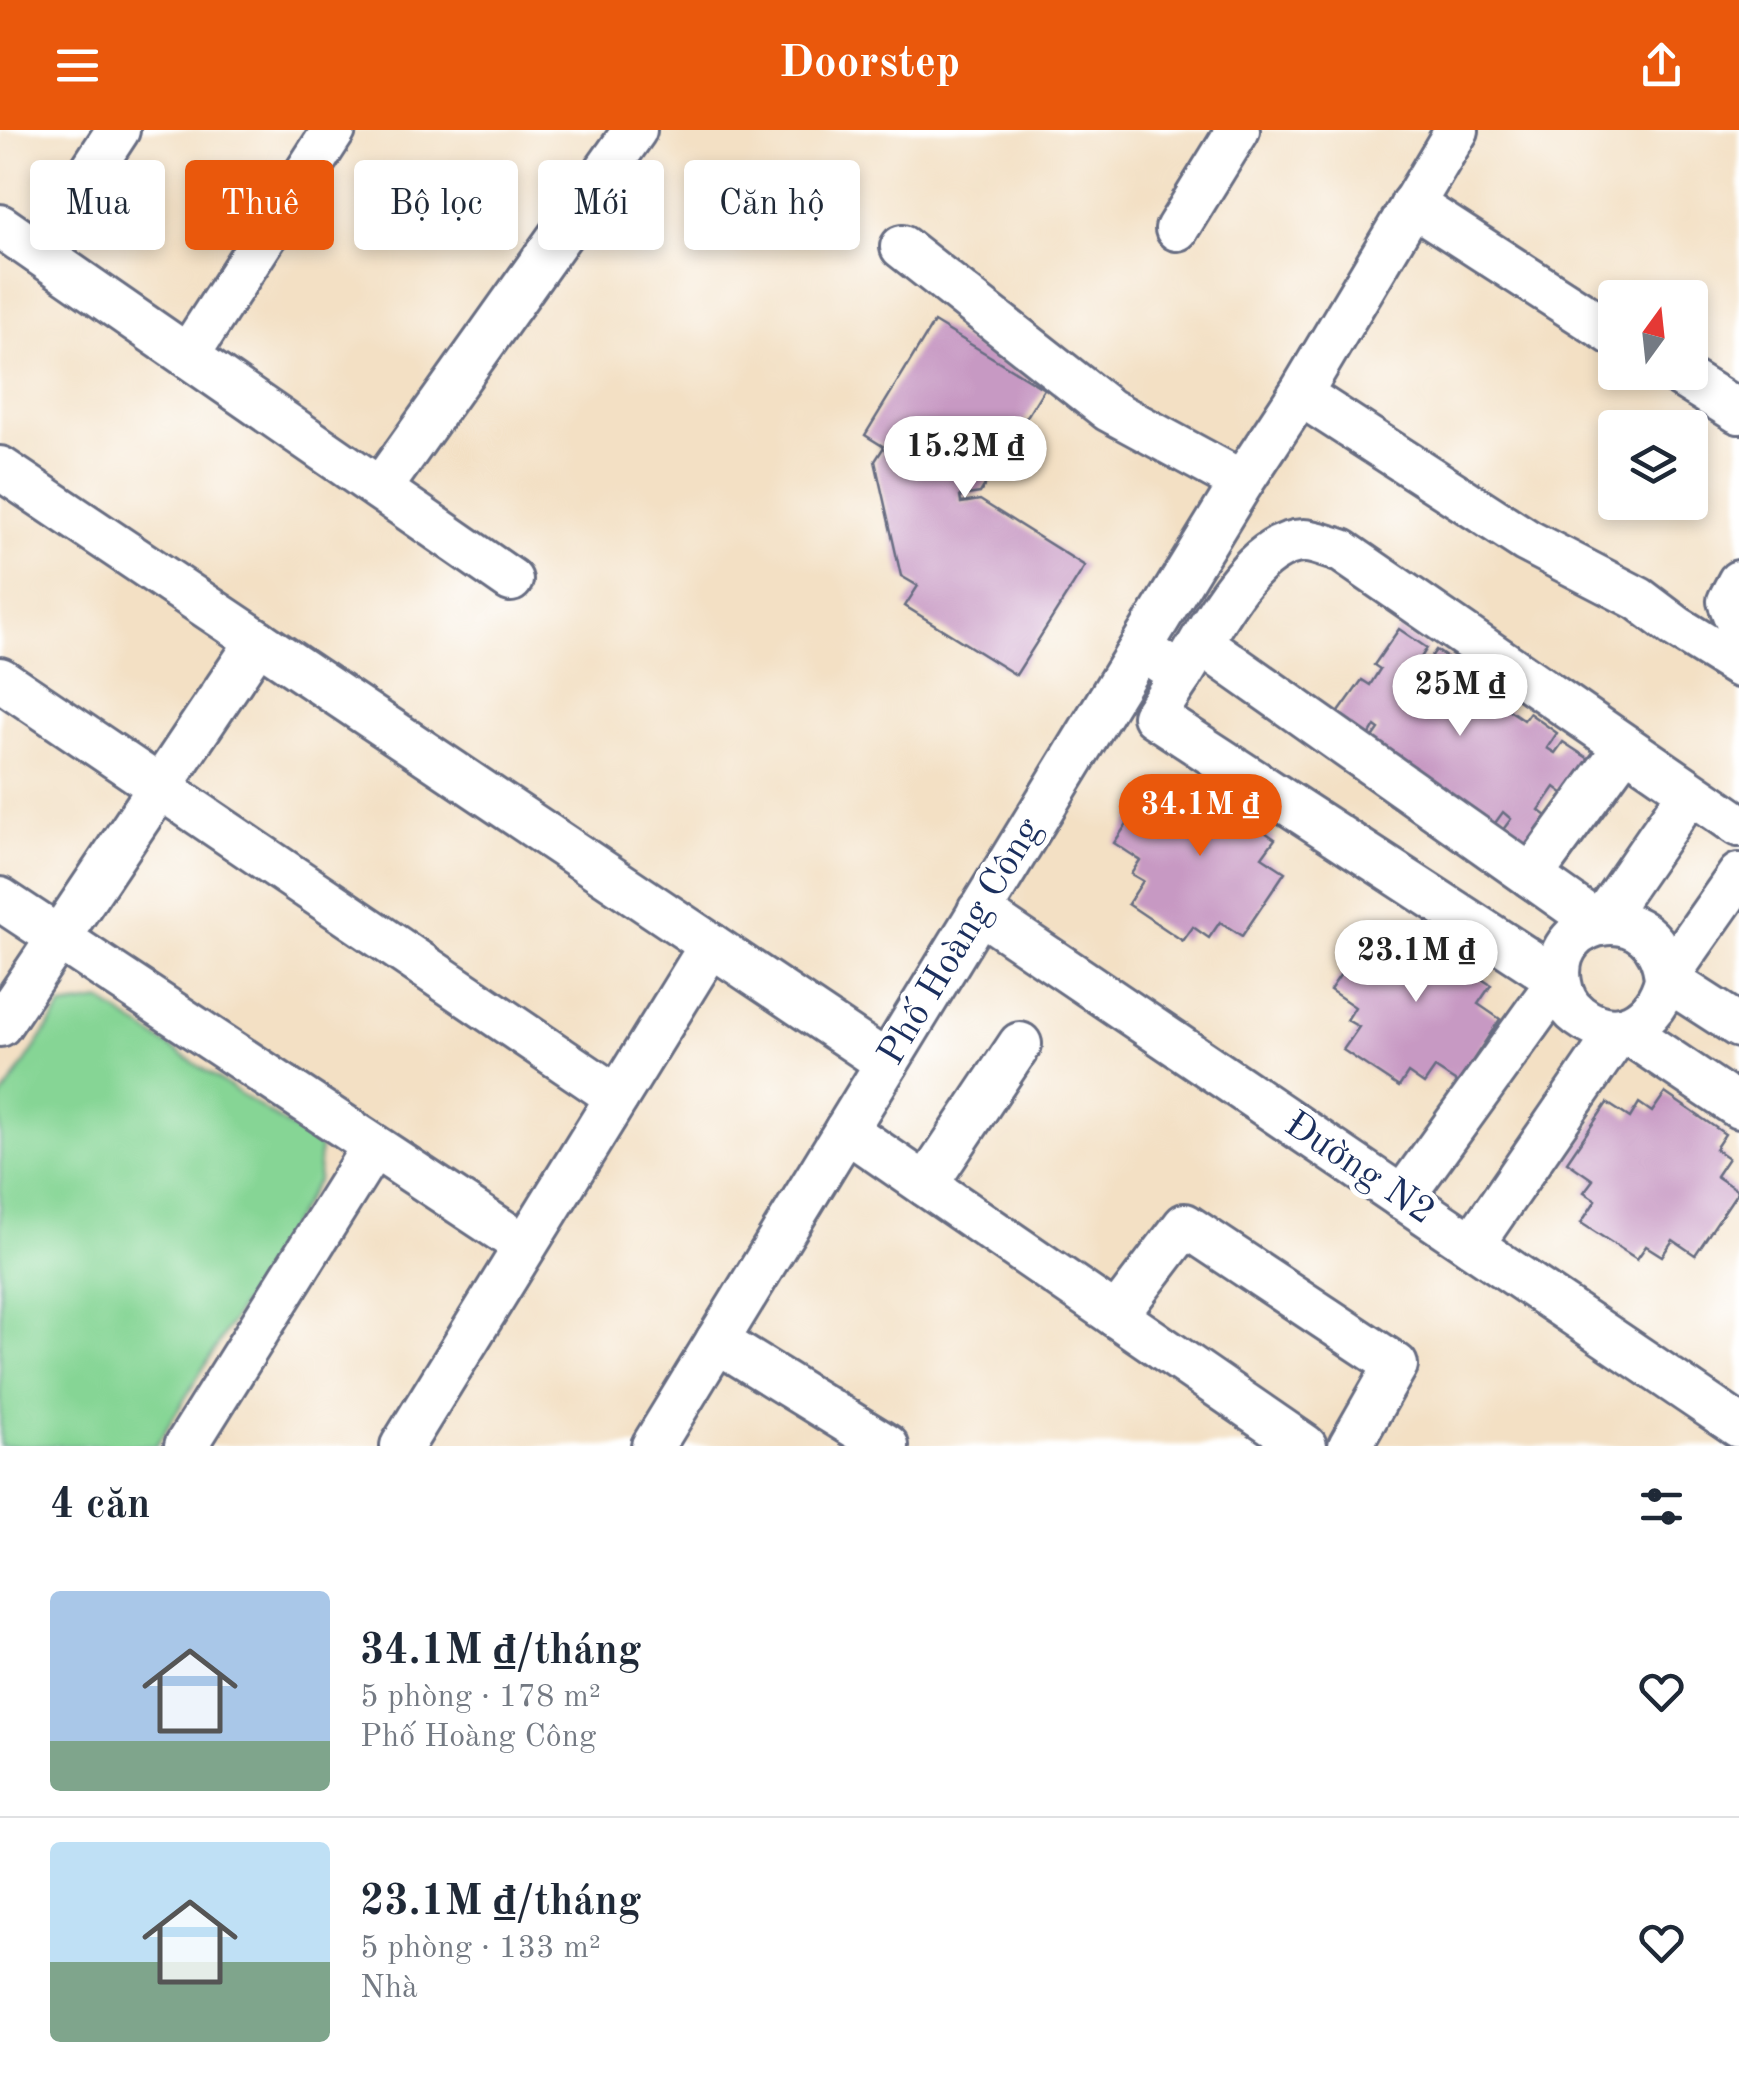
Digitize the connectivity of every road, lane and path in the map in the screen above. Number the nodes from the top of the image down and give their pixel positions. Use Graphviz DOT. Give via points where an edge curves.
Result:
graph roads {
  1 [pos="118,130"];
  2 [pos="334,130"];
  3 [pos="636,130"];
  4 [pos="1238,130"];
  5 [pos="1457,130"];
  6 [pos="1412,204"];
  7 [pos="0,226"];
  8 [pos="1177,229"];
  9 [pos="902,248"];
  10 [pos="38,252"];
  11 [pos="1598,325"];
  12 [pos="188,356"];
  13 [pos="1704,390"];
  14 [pos="1300,394"];
  15 [pos="1739,412"];
  16 [pos="0,468"];
  17 [pos="1242,482"];
  18 [pos="380,488"];
  19 [pos="510,580"];
  20 [pos="1739,582"];
  21 [pos="1739,627"];
  22 [pos="258,641"];
  23 [pos="1142,648"];
  24 [pos="1191,660"];
  25 [pos="1739,666"];
  26 [pos="0,679"];
  27 [pos="1625,747"];
  28 [pos="160,788"];
  29 [pos="1690,792"];
  30 [pos="1739,825"];
  31 [pos="1739,874"];
  32 [pos="1531,876"];
  33 [pos="0,899"];
  34 [pos="979,911"];
  35 [pos="1599,924"];
  36 [pos="58,938"];
  37 [pos="711,945"];
  38 [pos="1666,978"];
  39 [pos="1559,980"];
  40 [pos="0,1025"];
  41 [pos="1739,1026"];
  42 [pos="1621,1028"];
  43 [pos="1020,1044"];
  44 [pos="888,1063"];
  45 [pos="618,1097"];
  46 [pos="1739,1106"];
  47 [pos="846,1130"];
  48 [pos="372,1147"];
  49 [pos="926,1185"];
  50 [pos="1402,1198"];
  51 [pos="525,1246"];
  52 [pos="1472,1246"];
  53 [pos="1116,1316"];
  54 [pos="718,1341"];
  55 [pos="1739,1426"];
  56 [pos="186,1446"];
  57 [pos="402,1446"];
  58 [pos="653,1446"];
  59 [pos="887,1446"];
  60 [pos="1305,1446"];
  61 [pos="1350,1446"];
  1 -- 10 [label="street"];
  2 -- 12 [label="street"];
  3 -- 18 [label="street"];
  4 -- 8 [label="street"];
  5 -- 6 [label="street, Phố Hoàng Công"];
  6 -- 11 [label="street"];
  6 -- 14 [label="street, Phố Hoàng Công"];
  7 -- 10 [label="street"];
  9 -- 17 [label="street" via="1109,410"];
  10 -- 12 [label="street"];
  12 -- 18 [label="street"];
  13 -- 15 [label="street"];
  14 -- 17 [label="street, Phố Hoàng Công"];
  14 -- 25 [label="street"];
  16 -- 22 [label="street"];
  17 -- 23 [label="street, Phố Hoàng Công"];
  18 -- 19 [label="street"];
  20 -- 21 [label="street" via="1730,601"];
  22 -- 28 [label="street"];
  22 -- 37 [label="street"];
  23 -- 24 [label="street"];
  23 -- 34 [label="street, Phố Hoàng Công"];
  24 -- 27 [label="street" via="1247,572 1271,552 1303,541 1342,550"];
  24 -- 32 [label="street"];
  24 -- 39 [label="street" via="1154,716"];
  26 -- 28 [label="street"];
  27 -- 29 [label="street"];
  27 -- 32 [label="street"];
  28 -- 36 [label="street"];
  28 -- 45 [label="street"];
  29 -- 30 [label="street"];
  29 -- 35 [label="street"];
  31 -- 38 [label="street"];
  32 -- 35 [label="street"];
  33 -- 36 [label="street"];
  34 -- 44 [label="street, Phố Hoàng Công"];
  34 -- 50 [label="street, Đường N2"];
  35 -- 38 [label="street" via="1644,931 1665,960"];
  35 -- 39 [label="street" via="1567,947"];
  36 -- 40 [label="street"];
  36 -- 48 [label="street"];
  37 -- 44 [label="street"];
  37 -- 45 [label="street"];
  38 -- 41 [label="street"];
  38 -- 42 [label="street" via="1653,1012"];
  39 -- 42 [label="street" via="1563,997 1586,1022"];
  39 -- 50 [label="street"];
  42 -- 46 [label="street"];
  42 -- 52 [label="street"];
  43 -- 49 [label="street"];
  44 -- 47 [label="street, Phố Hoàng Công"];
  45 -- 51 [label="street"];
  47 -- 49 [label="street"];
  47 -- 54 [label="street, Phố Hoàng Công"];
  48 -- 51 [label="street"];
  48 -- 56 [label="street"];
  49 -- 53 [label="street"];
  50 -- 52 [label="street, Đường N2"];
  51 -- 57 [label="street"];
  52 -- 55 [label="street, Đường N2"];
  53 -- 60 [label="street"];
  53 -- 61 [label="street" via="1185,1225 1396,1365"];
  54 -- 58 [label="street, Phố Hoàng Công"];
  54 -- 59 [label="street"];
}
